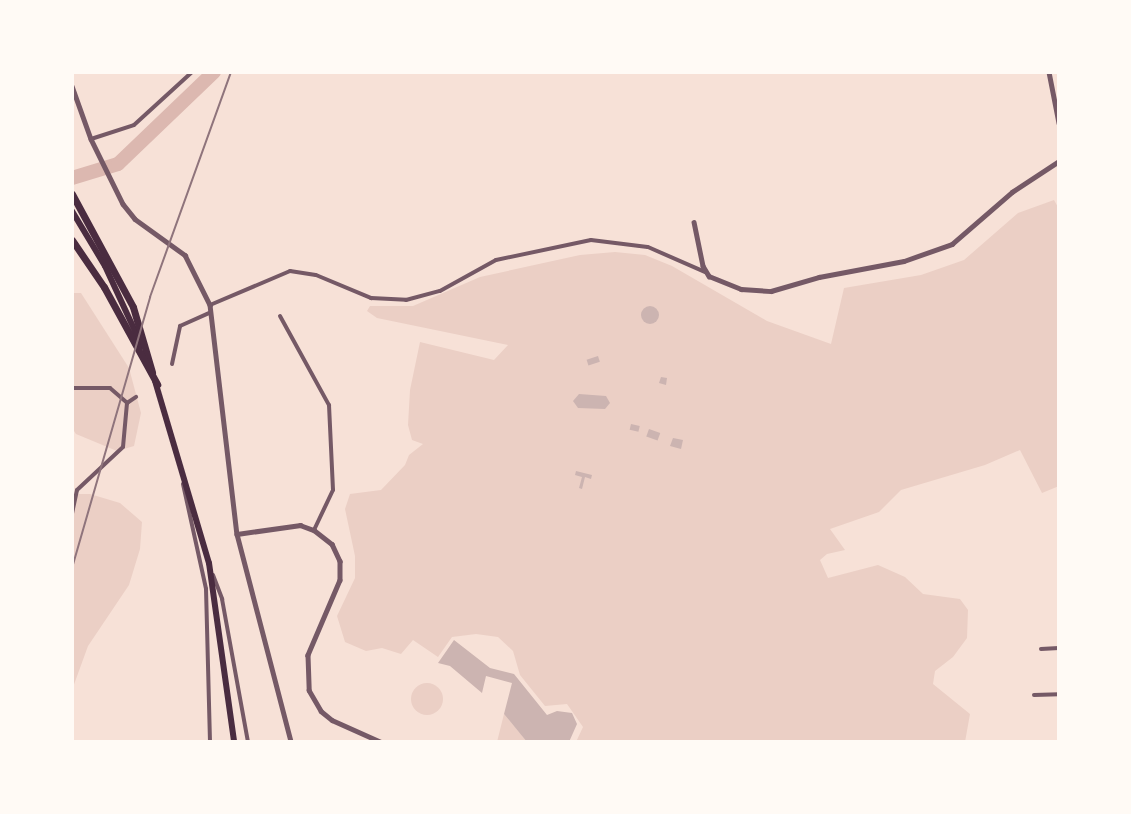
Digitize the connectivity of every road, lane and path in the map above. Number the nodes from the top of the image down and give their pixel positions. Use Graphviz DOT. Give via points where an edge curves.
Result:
graph roads {
  1 [pos="192,72"];
  2 [pos="1049,72"];
  3 [pos="72,86"];
  4 [pos="1059,123"];
  5 [pos="91,139"];
  6 [pos="1059,161"];
  7 [pos="72,194"];
  8 [pos="72,211"];
  9 [pos="694,222"];
  10 [pos="72,240"];
  11 [pos="705,272"];
  12 [pos="210,305"];
  13 [pos="211,312"];
  14 [pos="280,316"];
  15 [pos="172,364"];
  16 [pos="152,372"];
  17 [pos="157,384"];
  18 [pos="72,388"];
  19 [pos="136,397"];
  20 [pos="127,403"];
  21 [pos="182,462"];
  22 [pos="72,513"];
  23 [pos="314,530"];
  24 [pos="237,534"];
  25 [pos="208,563"];
  26 [pos="1059,648"];
  27 [pos="1041,649"];
  28 [pos="1059,694"];
  29 [pos="1034,695"];
  30 [pos="210,742"];
  31 [pos="234,742"];
  32 [pos="248,742"];
  33 [pos="291,742"];
  34 [pos="381,742"];
  1 -- 5 [label="street" via="134,125"];
  2 -- 4 [label="street"];
  3 -- 5 [label="street"];
  5 -- 12 [label="street" via="115,191 135,219 185,255"];
  6 -- 11 [label="street" via="990,209 952,244 904,261 819,277 771,291 741,289"];
  7 -- 16 [label="highway" via="133,307"];
  8 -- 16 [label="highway" via="105,266"];
  9 -- 11 [label="street"];
  10 -- 17 [label="highway" via="104,287"];
  11 -- 12 [label="street" via="648,247 591,240 496,261 440,291 406,300 371,297 316,275 290,271"];
  12 -- 13 [label="street"];
  13 -- 15 [label="street" via="180,326"];
  13 -- 24 [label="street"];
  14 -- 23 [label="street" via="329,405 333,490"];
  16 -- 17 [label="highway"];
  17 -- 21 [label="highway"];
  18 -- 20 [label="street" via="110,388"];
  19 -- 20 [label="street"];
  20 -- 22 [label="street" via="123,447 76,490"];
  21 -- 25 [label="highway"];
  21 -- 30 [label="street" via="183,487 206,589"];
  23 -- 24 [label="street" via="290,525"];
  23 -- 34 [label="street" via="332,544 340,570 336,592 309,655 309,690 321,711 332,720"];
  24 -- 33 [label="street"];
  25 -- 31 [label="highway"];
  25 -- 32 [label="street" via="222,599"];
  26 -- 27 [label="street"];
  28 -- 29 [label="street"];
}
